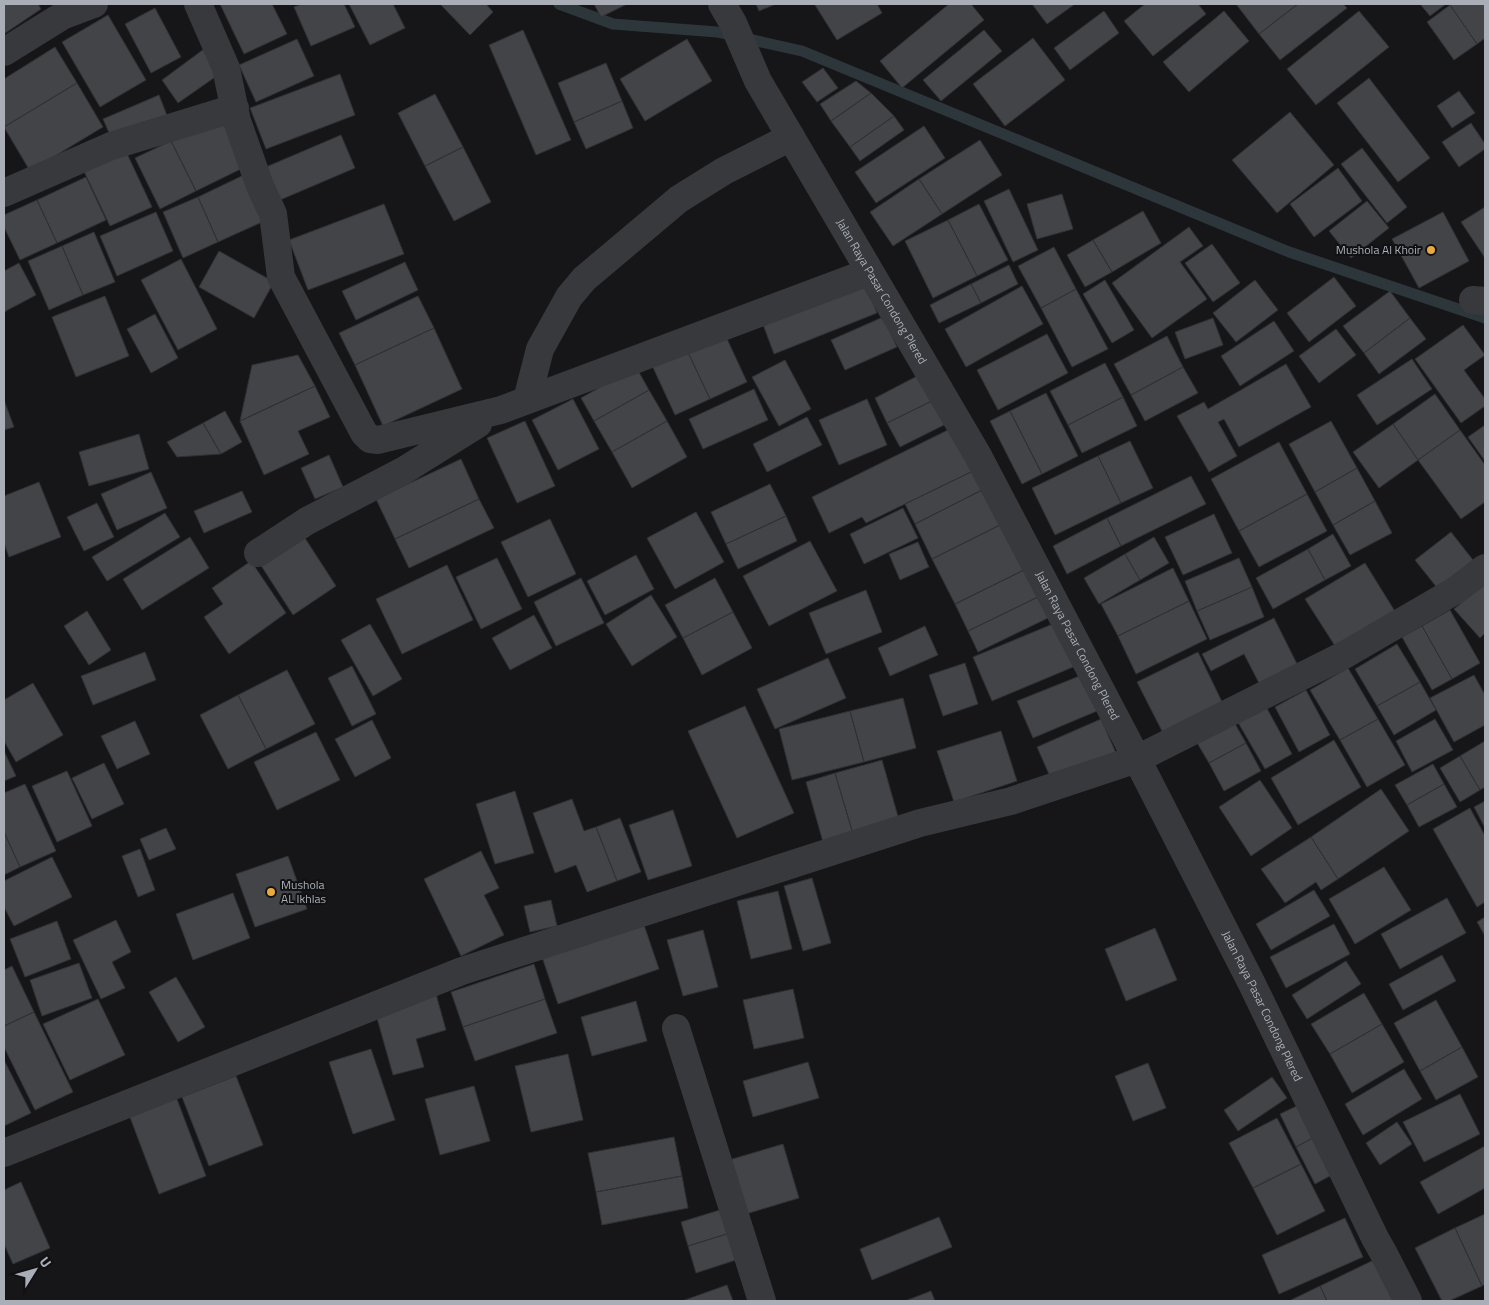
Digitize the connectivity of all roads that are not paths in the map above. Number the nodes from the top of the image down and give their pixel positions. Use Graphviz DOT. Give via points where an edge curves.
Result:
graph roads {
  1 [pos="94,4"];
  2 [pos="198,4"];
  3 [pos="728,14"];
  4 [pos="4,52"];
  5 [pos="235,108"];
  6 [pos="791,137"];
  7 [pos="4,193"];
  8 [pos="869,272"];
  9 [pos="527,400"];
  10 [pos="501,410"];
  11 [pos="258,552"];
  12 [pos="1485,568"];
  13 [pos="1137,758"];
  14 [pos="676,1028"];
  15 [pos="4,1153"];
  16 [pos="762,1301"];
  17 [pos="1408,1301"];
  1 -- 4 [label="street" via="62,16"];
  2 -- 5 [label="street" via="226,68"];
  3 -- 6 [label="street, Jalan Raya Pasar Condong Plered" via="758,81"];
  5 -- 7 [label="street" via="110,146"];
  5 -- 10 [label="street" via="260,186 273,214 281,277 364,433 370,439 378,440"];
  6 -- 8 [label="street, Jalan Raya Pasar Condong Plered"];
  6 -- 9 [label="street" via="724,171 679,199 584,279 568,297 540,349"];
  8 -- 9 [label="street"];
  8 -- 13 [label="street, Jalan Raya Pasar Condong Plered" via="977,454"];
  9 -- 10 [label="street"];
  10 -- 11 [label="street" via="402,471 306,521"];
  12 -- 13 [label="street" via="1456,590 1346,654"];
  13 -- 15 [label="street" via="1012,801 920,822 462,971"];
  13 -- 17 [label="street, Jalan Raya Pasar Condong Plered"];
  14 -- 16 [label="street"];
}
